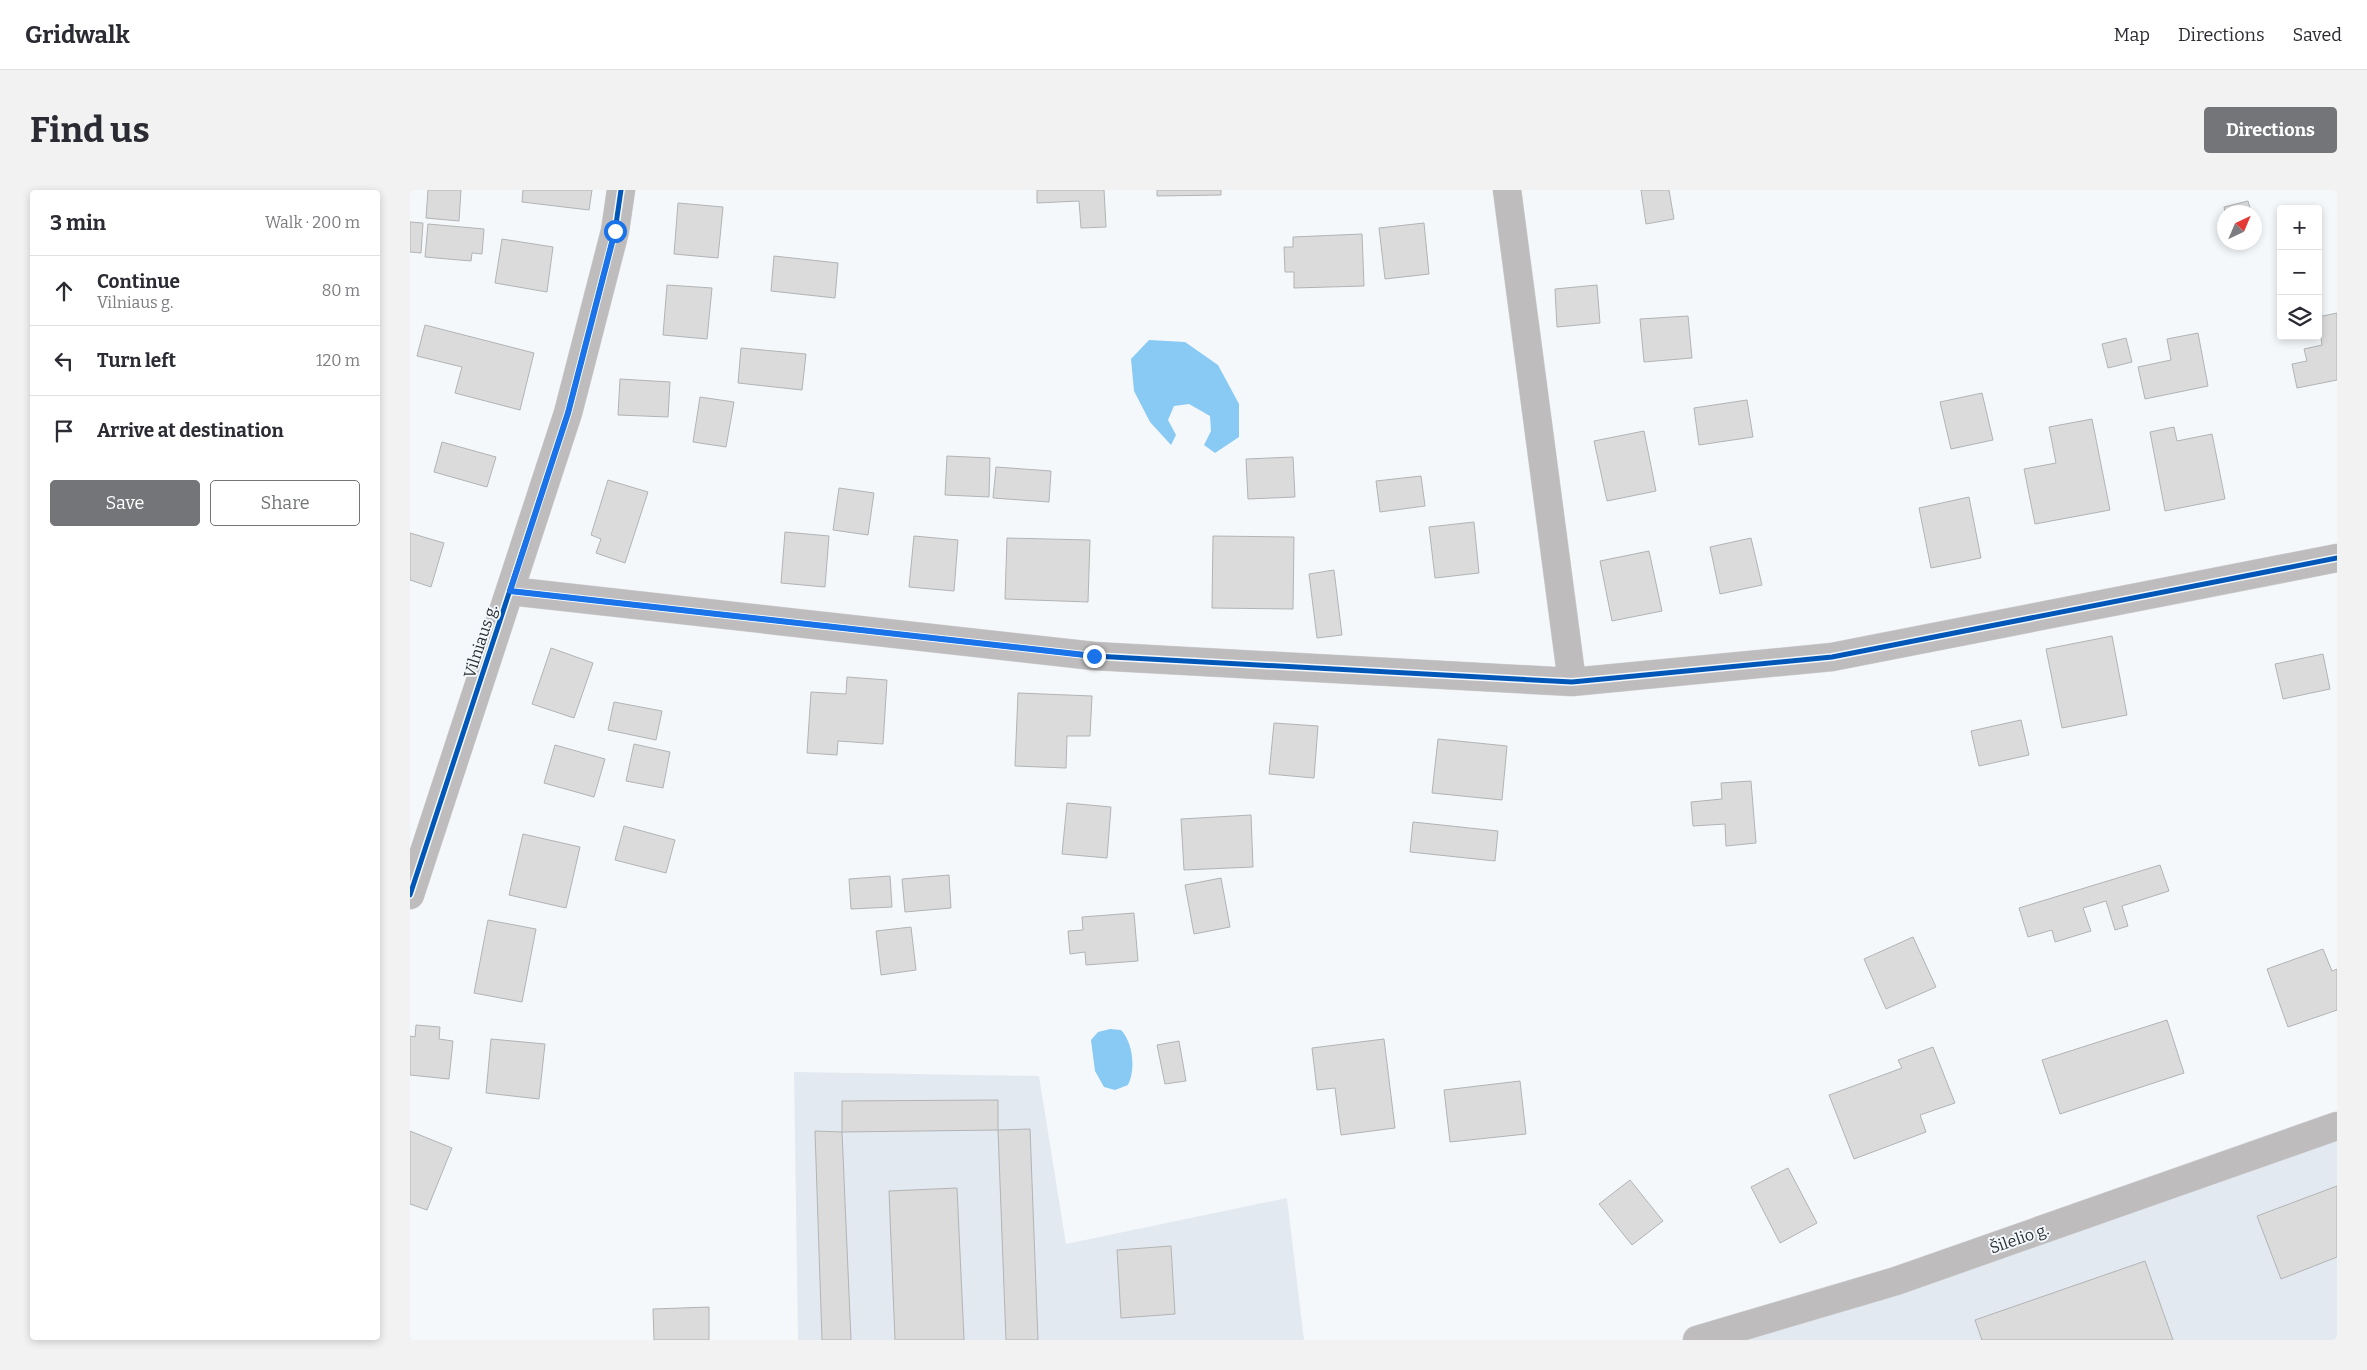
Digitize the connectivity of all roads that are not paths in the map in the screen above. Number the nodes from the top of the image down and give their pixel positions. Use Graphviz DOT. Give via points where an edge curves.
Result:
graph roads {
  1 [pos="621,190"];
  2 [pos="1507,190"];
  3 [pos="2337,558"];
  4 [pos="510,591"];
  5 [pos="1572,682"];
  6 [pos="410,895"];
  7 [pos="2337,1126"];
  8 [pos="1697,1340"];
  1 -- 4 [label="street, Vilniaus g." via="615,231 568,413"];
  2 -- 5 [label="street"];
  3 -- 5 [label="street" via="1832,657"];
  4 -- 5 [label="street" via="1094,656"];
  4 -- 6 [label="street, Vilniaus g."];
  7 -- 8 [label="street, Šilelio g." via="1896,1281"];
}
